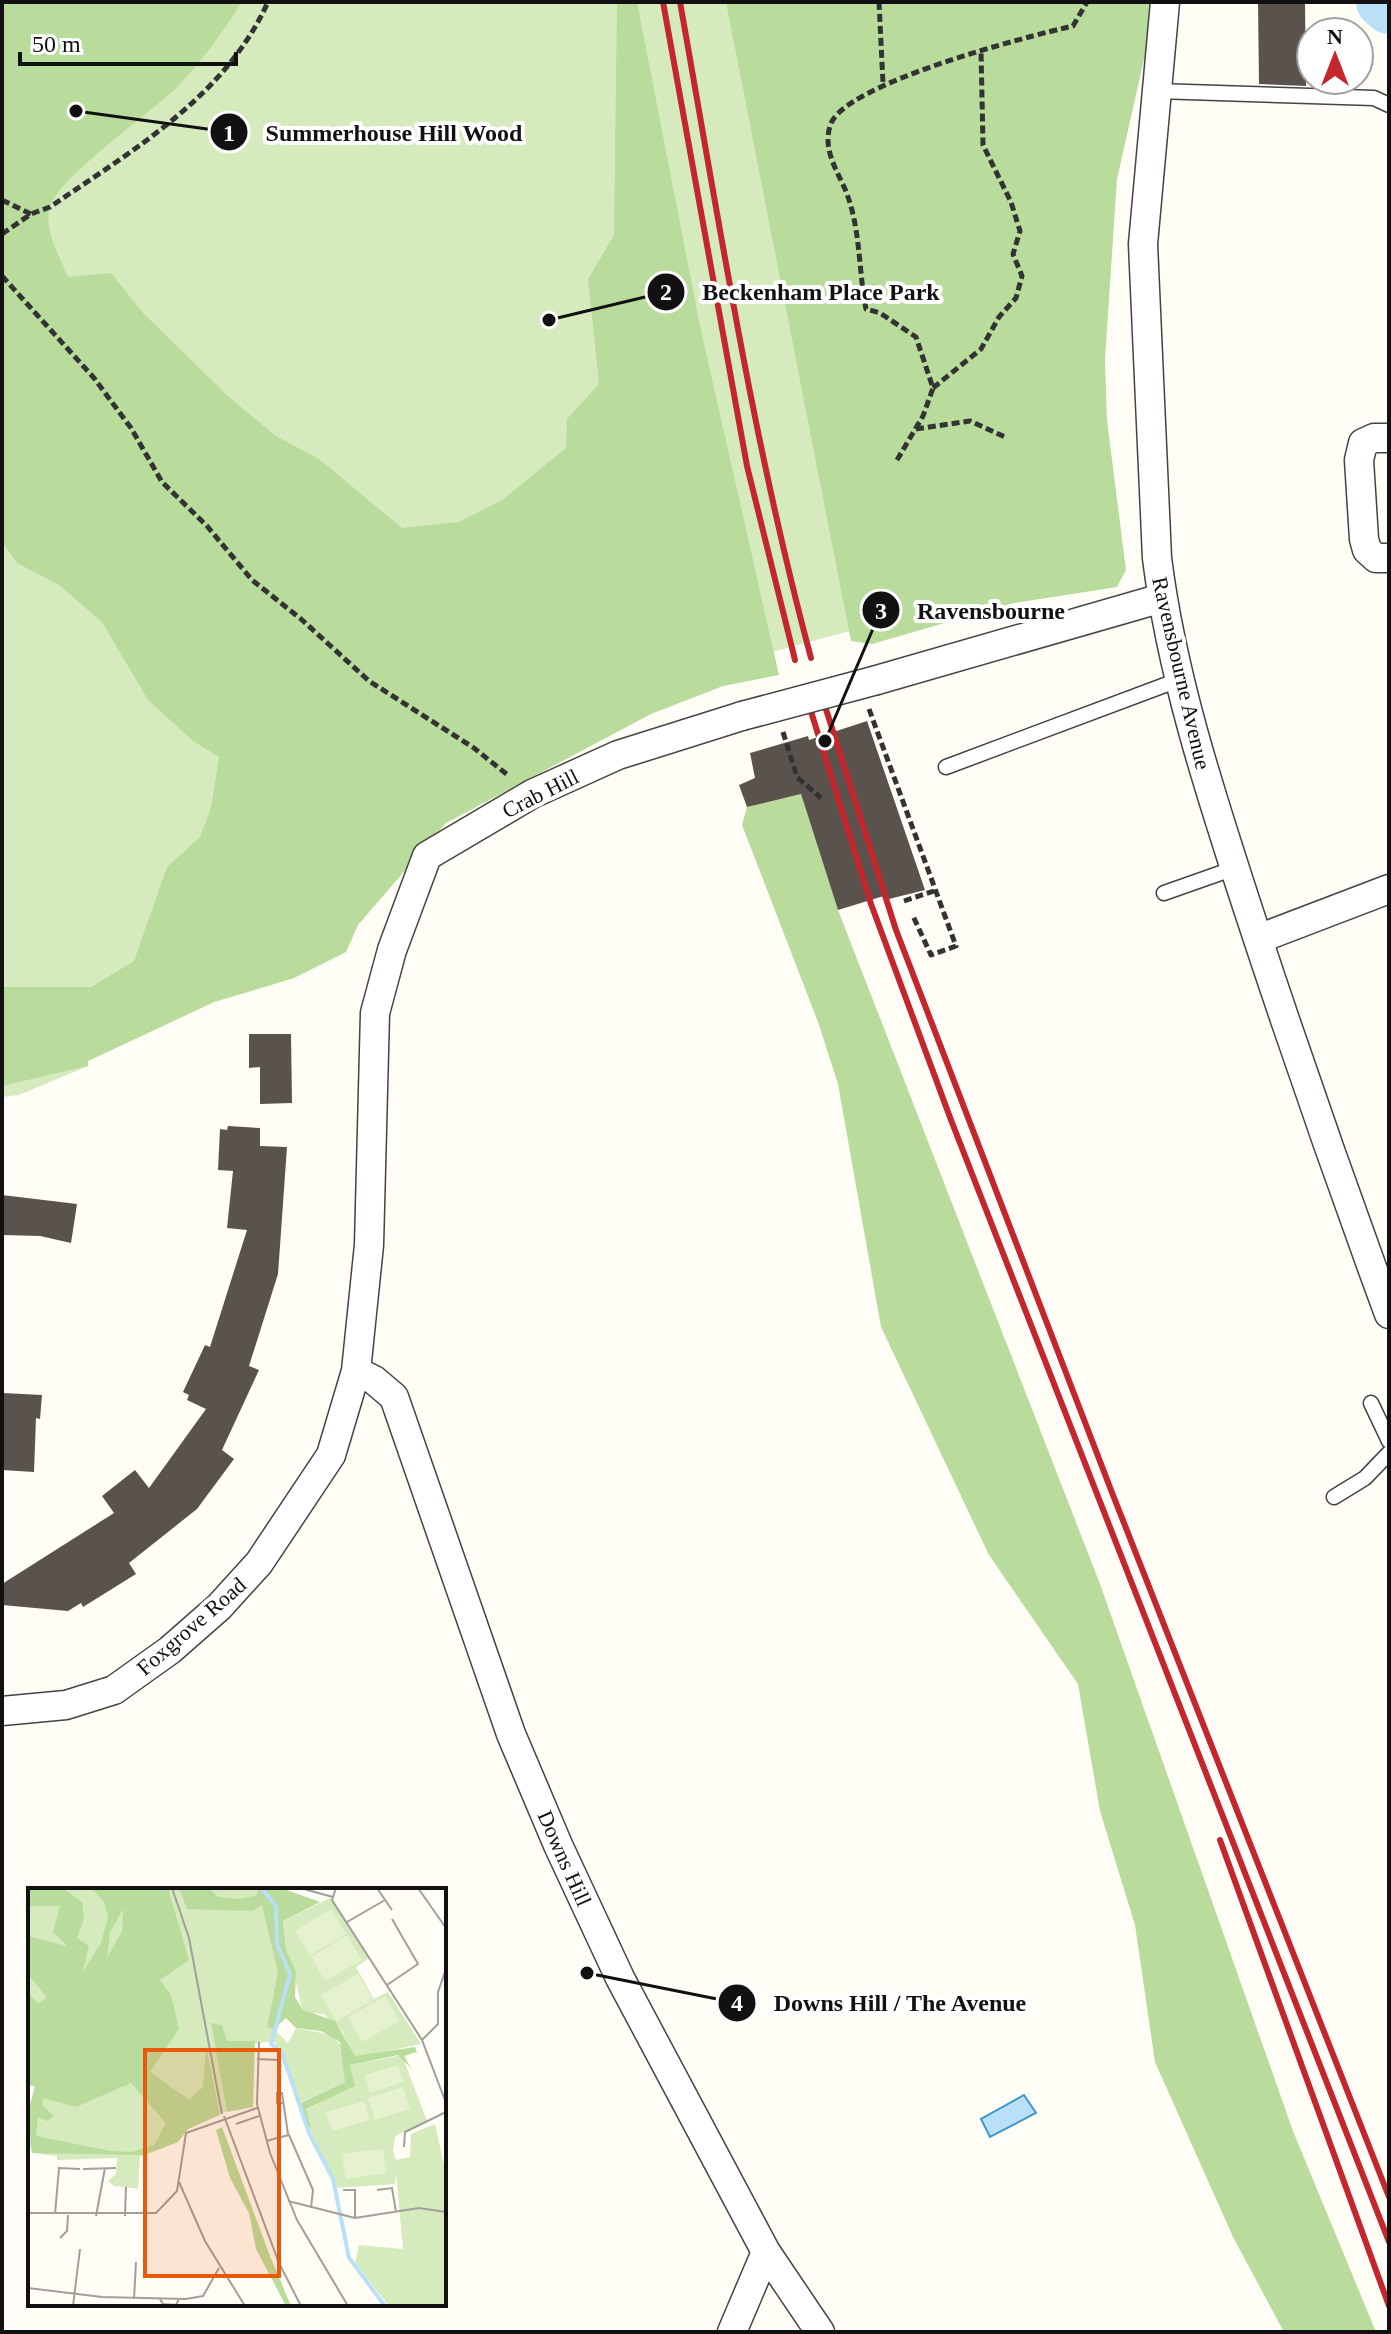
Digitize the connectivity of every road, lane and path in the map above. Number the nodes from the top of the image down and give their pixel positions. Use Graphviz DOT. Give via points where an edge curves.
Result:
graph roads {
  1 [pos="268,2"];
  2 [pos="879,2"];
  3 [pos="1087,2"];
  4 [pos="1165,2"];
  5 [pos="981,50"];
  6 [pos="883,83"];
  7 [pos="1157,91"];
  8 [pos="1389,105"];
  9 [pos="2,200"];
  10 [pos="31,214"];
  11 [pos="2,234"];
  12 [pos="2,276"];
  13 [pos="933,388"];
  14 [pos="915,429"];
  15 [pos="1005,437"];
  16 [pos="1389,438"];
  17 [pos="897,460"];
  18 [pos="1389,558"];
  19 [pos="1162,598"];
  20 [pos="1181,679"];
  21 [pos="872,693"];
  22 [pos="782,728"];
  23 [pos="946,767"];
  24 [pos="511,777"];
  25 [pos="821,798"];
  26 [pos="1235,868"];
  27 [pos="1389,889"];
  28 [pos="934,891"];
  29 [pos="1164,893"];
  30 [pos="904,901"];
  31 [pos="913,916"];
  32 [pos="1258,939"];
  33 [pos="1389,1314"];
  34 [pos="356,1371"];
  35 [pos="1371,1403"];
  36 [pos="1389,1441"];
  37 [pos="1389,1453"];
  38 [pos="1334,1497"];
  39 [pos="2,1711"];
  40 [pos="766,2252"];
  41 [pos="732,2332"];
  42 [pos="820,2332"];
  1 -- 10 [label="path" via="254,33 208,91 157,133 50,207"];
  2 -- 6 [label="path"];
  3 -- 5 [label="path" via="1073,26"];
  4 -- 7 [label="street, Ravensbourne Avenue"];
  5 -- 6 [label="path"];
  5 -- 13 [label="path" via="983,145 1020,231 1013,254 1022,276 1016,298 981,349"];
  6 -- 13 [label="path" via="840,109 830,125 829,155 859,237 866,309 916,337"];
  7 -- 8 [label="lane" via="1374,98"];
  7 -- 19 [label="street, Ravensbourne Avenue" via="1143,244"];
  9 -- 10 [label="path"];
  10 -- 11 [label="path"];
  12 -- 24 [label="path" via="94,378 162,482 252,580 369,681"];
  13 -- 14 [label="path"];
  14 -- 15 [label="path" via="970,421"];
  14 -- 17 [label="path"];
  16 -- 18 [label="street" via="1363,443 1359,460 1367,550 1376,558"];
  19 -- 20 [label="street, Ravensbourne Avenue"];
  19 -- 21 [label="street, Crab Hill"];
  20 -- 23 [label="lane"];
  20 -- 26 [label="street, Ravensbourne Avenue" via="1200,761"];
  21 -- 28 [label="path"];
  21 -- 34 [label="street, Crab Hill, bridge" via="742,716 618,755 532,794 427,856 375,1013 369,1245"];
  22 -- 25 [label="path" via="797,777"];
  26 -- 29 [label="lane"];
  26 -- 32 [label="street, Ravensbourne Avenue"];
  27 -- 32 [label="street"];
  28 -- 30 [label="path"];
  28 -- 31 [label="path" via="956,946 931,955"];
  32 -- 33 [label="street, Ravensbourne Avenue" via="1299,1069"];
  34 -- 39 [label="street, Foxgrove Road" via="331,1455 259,1563 219,1607 114,1690 66,1705"];
  34 -- 40 [label="street, Downs Hill" via="394,1397 511,1734 558,1845 620,1978"];
  35 -- 36 [label="lane"];
  37 -- 38 [label="lane" via="1365,1478"];
  40 -- 41 [label="street"];
  40 -- 42 [label="street, Downs Hill"];
}
